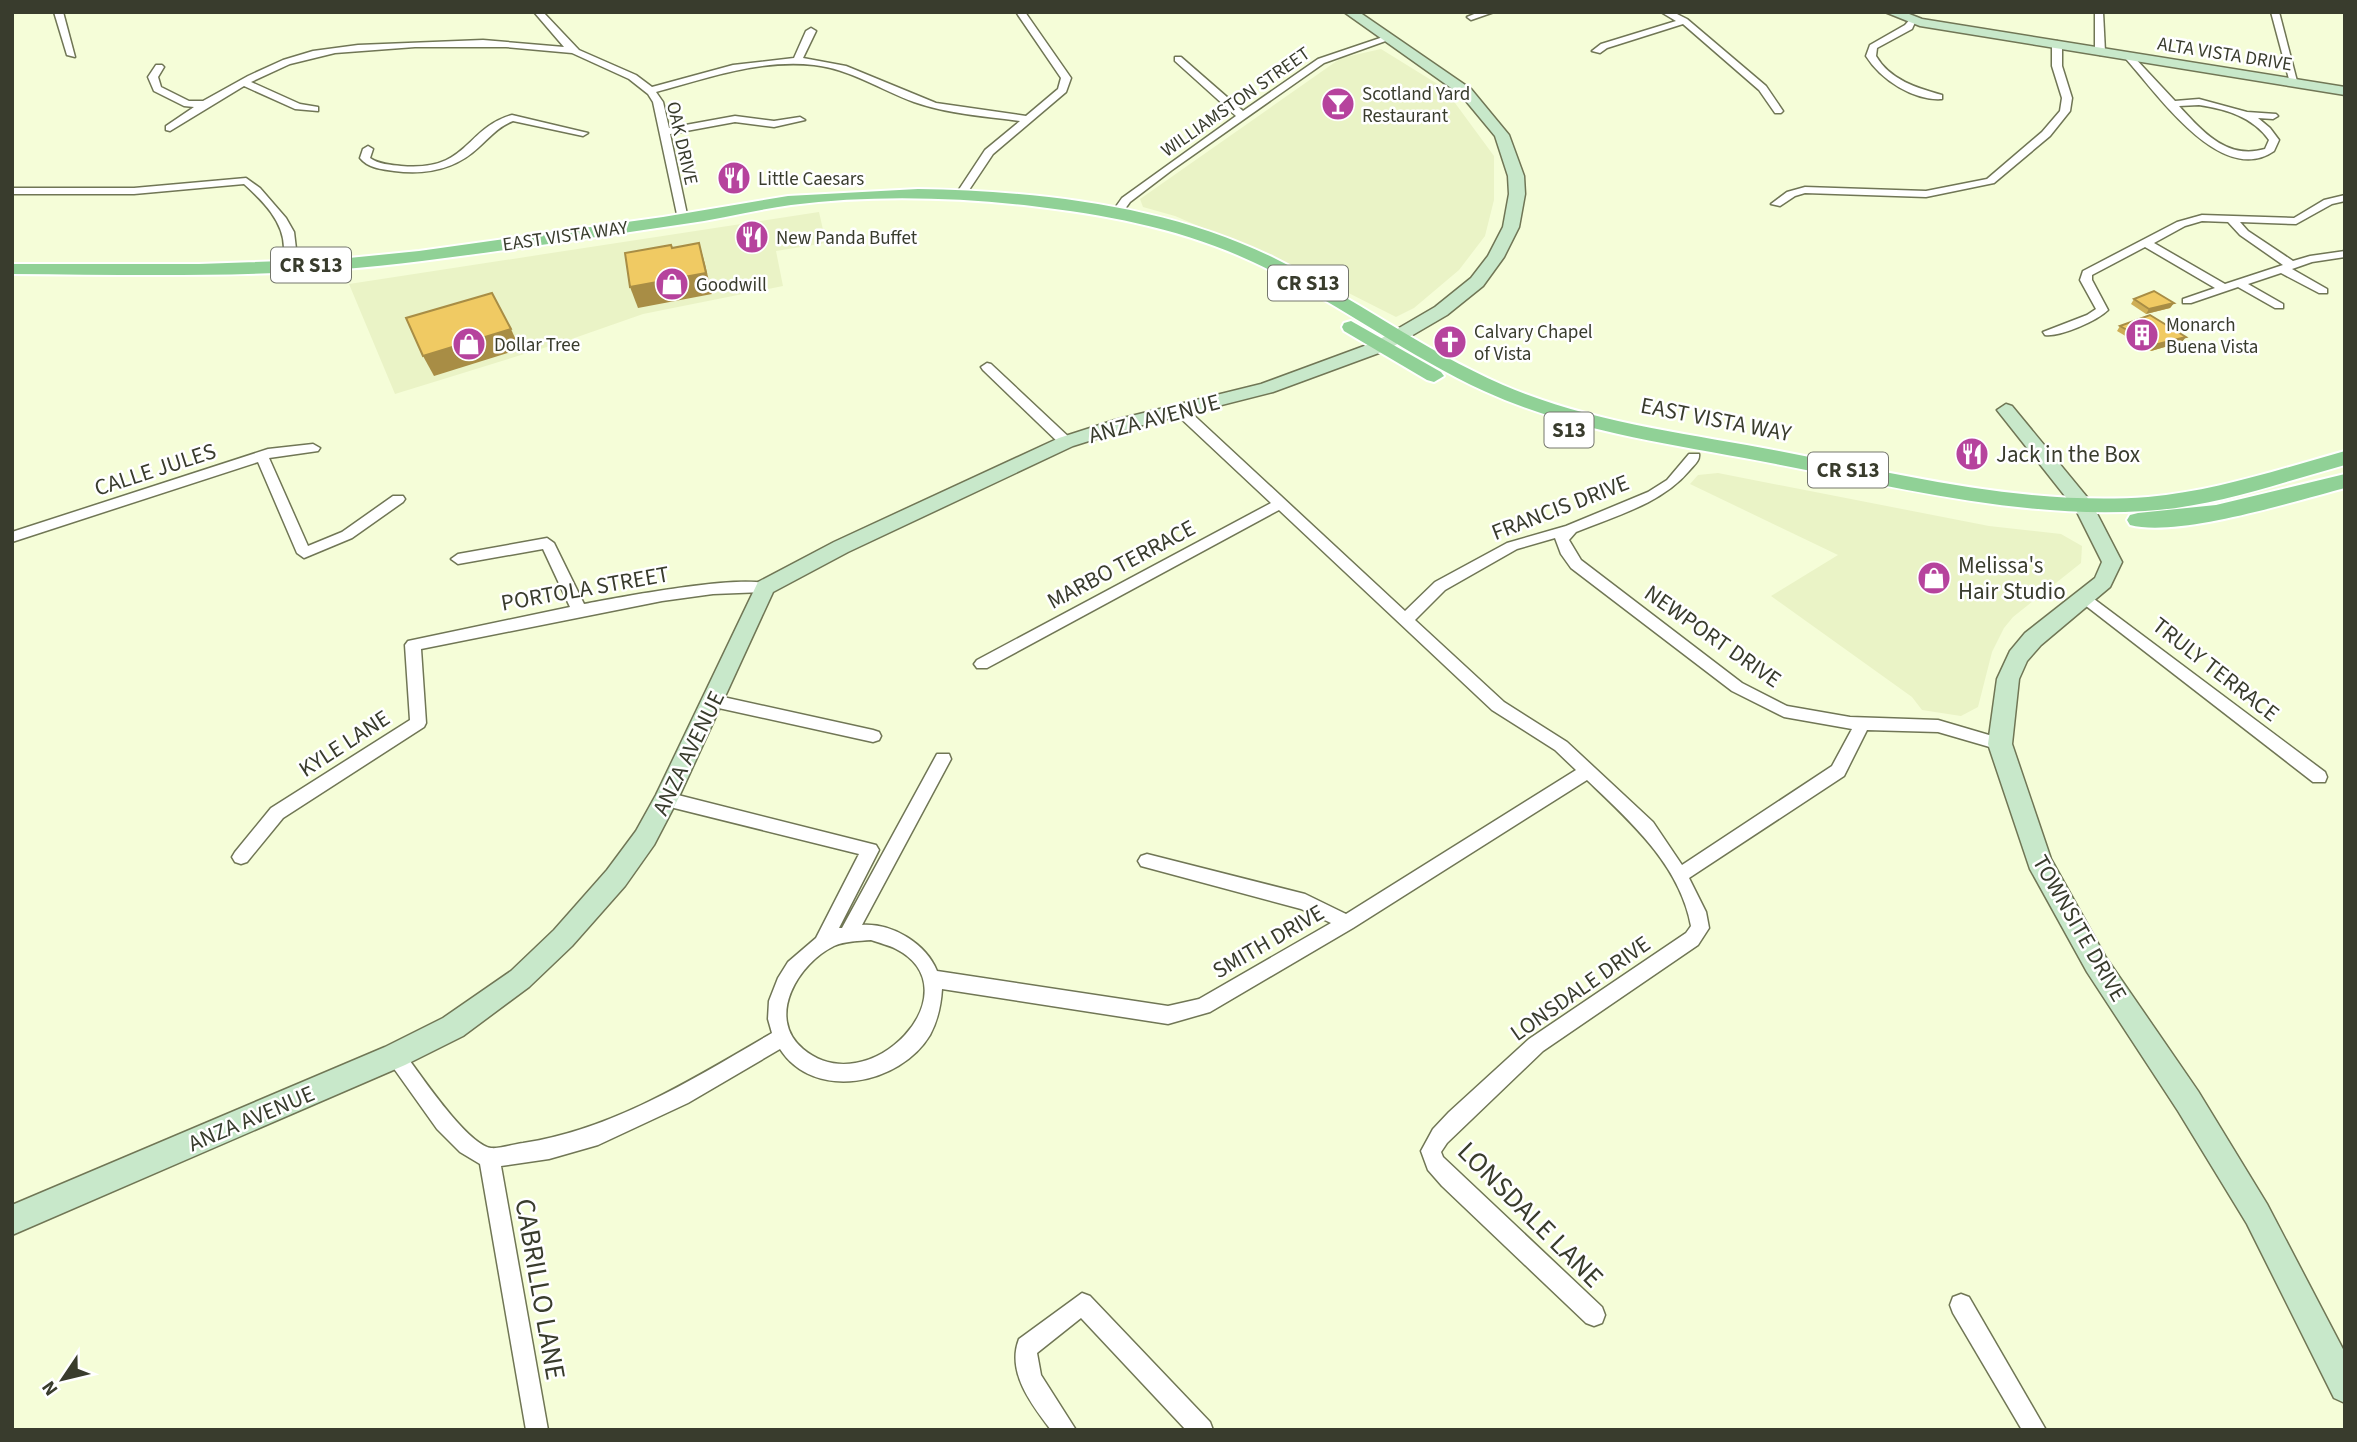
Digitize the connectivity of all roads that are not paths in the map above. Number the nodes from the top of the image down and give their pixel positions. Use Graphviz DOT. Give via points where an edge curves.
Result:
graph roads {
  1 [pos="58,12"];
  2 [pos="538,12"];
  3 [pos="1020,12"];
  4 [pos="1350,12"];
  5 [pos="1490,12"];
  6 [pos="1665,12"];
  7 [pos="1891,12"];
  8 [pos="2099,12"];
  9 [pos="2275,12"];
  10 [pos="1471,17"];
  11 [pos="1912,20"];
  12 [pos="1684,21"];
  13 [pos="811,31"];
  14 [pos="1389,38"];
  15 [pos="2057,44"];
  16 [pos="575,51"];
  17 [pos="1597,51"];
  18 [pos="2100,51"];
  19 [pos="72,55"];
  20 [pos="2129,57"];
  21 [pos="1178,59"];
  22 [pos="797,61"];
  23 [pos="159,67"];
  24 [pos="246,83"];
  25 [pos="2295,83"];
  26 [pos="652,90"];
  27 [pos="2345,91"];
  28 [pos="1939,97"];
  29 [pos="202,104"];
  30 [pos="2173,104"];
  31 [pos="315,109"];
  32 [pos="1778,111"];
  33 [pos="2248,115"];
  34 [pos="2273,116"];
  35 [pos="1243,117"];
  36 [pos="1026,119"];
  37 [pos="800,120"];
  38 [pos="170,128"];
  39 [pos="663,132"];
  40 [pos="583,133"];
  41 [pos="368,149"];
  42 [pos="12,191"];
  43 [pos="961,194"];
  44 [pos="2345,198"];
  45 [pos="2327,202"];
  46 [pos="1776,204"];
  47 [pos="2345,212"];
  48 [pos="1115,215"];
  49 [pos="683,219"];
  50 [pos="2231,219"];
  51 [pos="2146,243"];
  52 [pos="2345,254"];
  53 [pos="273,267"];
  54 [pos="2287,268"];
  55 [pos="12,269"];
  56 [pos="2240,284"];
  57 [pos="2225,289"];
  58 [pos="2323,291"];
  59 [pos="2187,301"];
  60 [pos="2279,306"];
  61 [pos="2049,332"];
  62 [pos="1390,341"];
  63 [pos="987,367"];
  64 [pos="2006,410"];
  65 [pos="1181,411"];
  66 [pos="1066,442"];
  67 [pos="1630,445"];
  68 [pos="313,448"];
  69 [pos="1752,452"];
  70 [pos="262,456"];
  71 [pos="1694,457"];
  72 [pos="2345,458"];
  73 [pos="2345,481"];
  74 [pos="398,499"];
  75 [pos="1281,503"];
  76 [pos="2088,514"];
  77 [pos="1571,529"];
  78 [pos="12,537"];
  79 [pos="458,559"];
  80 [pos="765,587"];
  81 [pos="2086,598"];
  82 [pos="579,610"];
  83 [pos="1406,619"];
  84 [pos="413,645"];
  85 [pos="982,664"];
  86 [pos="714,701"];
  87 [pos="1863,723"];
  88 [pos="873,736"];
  89 [pos="2000,744"];
  90 [pos="943,759"];
  91 [pos="1588,771"];
  92 [pos="2319,777"];
  93 [pos="666,799"];
  94 [pos="241,857"];
  95 [pos="1147,861"];
  96 [pos="1679,876"];
  97 [pos="1347,923"];
  98 [pos="848,934"];
  99 [pos="823,943"];
  100 [pos="933,979"];
  101 [pos="781,1038"];
  102 [pos="394,1056"];
  103 [pos="1431,1151"];
  104 [pos="489,1158"];
  105 [pos="12,1220"];
  106 [pos="1961,1305"];
  107 [pos="1594,1315"];
  108 [pos="2345,1387"];
  109 [pos="537,1430"];
  110 [pos="1065,1430"];
  111 [pos="1202,1430"];
  112 [pos="2035,1430"];
  1 -- 19 [label="street"];
  2 -- 16 [label="street, OAK DRIVE"];
  3 -- 36 [label="street" via="1066,78 1063,90"];
  4 -- 14 [label="street, ANZA AVENUE"];
  5 -- 10 [label="street"];
  6 -- 12 [label="street"];
  7 -- 11 [label="street, ALTA VISTA DRIVE"];
  8 -- 18 [label="street"];
  9 -- 25 [label="street"];
  11 -- 15 [label="street, ALTA VISTA DRIVE"];
  11 -- 28 [label="street" via="1909,27 1873,47 1871,56 1885,74"];
  12 -- 17 [label="street"];
  12 -- 32 [label="street" via="1763,88"];
  13 -- 22 [label="street"];
  14 -- 35 [label="street, WILLIAMSTON STREET" via="1321,61"];
  14 -- 62 [label="street, ANZA AVENUE" via="1480,106 1502,135 1517,185 1511,227 1480,278 1441,311"];
  15 -- 18 [label="street, ALTA VISTA DRIVE"];
  15 -- 46 [label="street" via="2057,66 2067,98 2065,111 2046,134 1994,178 1926,194 1805,190"];
  16 -- 24 [label="street" via="495,43 373,47 299,58"];
  16 -- 26 [label="street, OAK DRIVE"];
  18 -- 20 [label="street, ALTA VISTA DRIVE"];
  20 -- 25 [label="street, ALTA VISTA DRIVE"];
  20 -- 30 [label="street"];
  21 -- 35 [label="street"];
  22 -- 26 [label="street" via="747,65"];
  22 -- 36 [label="street" via="835,65 925,103"];
  23 -- 29 [label="street" via="153,77 157,89 187,104"];
  24 -- 29 [label="street"];
  24 -- 31 [label="street" via="298,107"];
  25 -- 27 [label="street, ALTA VISTA DRIVE"];
  26 -- 39 [label="street, OAK DRIVE"];
  29 -- 38 [label="street"];
  30 -- 33 [label="street" via="2197,103"];
  30 -- 33 [label="street" via="2199,135 2226,153 2245,157 2269,151 2274,140"];
  33 -- 34 [label="street"];
  35 -- 48 [label="street, WILLIAMSTON STREET" via="1126,200"];
  36 -- 43 [label="street" via="989,152"];
  37 -- 39 [label="street" via="774,124 736,119"];
  39 -- 49 [label="street, OAK DRIVE"];
  40 -- 41 [label="street" via="512,118 500,121 456,160 408,171 369,163 365,158"];
  42 -- 53 [label="street" via="134,191 246,181 258,189 289,233 290,249"];
  43 -- 48 [label="main road, EAST VISTA WAY / CR S13"];
  43 -- 49 [label="main road, EAST VISTA WAY / CR S13" via="800,200"];
  44 -- 45 [label="street"];
  45 -- 47 [label="street"];
  45 -- 50 [label="street" via="2296,221"];
  48 -- 62 [label="main road, EAST VISTA WAY / CR S13" via="1132,228 1195,247 1266,277"];
  49 -- 53 [label="main road, EAST VISTA WAY / CR S13" via="388,260"];
  50 -- 51 [label="street" via="2202,218"];
  50 -- 54 [label="street"];
  51 -- 57 [label="street"];
  51 -- 61 [label="street" via="2087,273 2086,280 2102,310"];
  52 -- 54 [label="street" via="2309,259"];
  53 -- 55 [label="main road, EAST VISTA WAY / CR S13"];
  54 -- 56 [label="street"];
  54 -- 58 [label="street"];
  56 -- 57 [label="street"];
  56 -- 60 [label="street"];
  57 -- 59 [label="street"];
  62 -- 65 [label="street, ANZA AVENUE" via="1267,388"];
  62 -- 67 [label="main road, EAST VISTA WAY / S13" via="1449,384 1542,421"];
  62 -- 69 [label="main road, EAST VISTA WAY / CR S13" via="1533,404 1646,433"];
  63 -- 66 [label="street"];
  64 -- 76 [label="street, TOWNSITE DRIVE"];
  65 -- 66 [label="street, ANZA AVENUE"];
  65 -- 75 [label="street"];
  66 -- 80 [label="street, ANZA AVENUE"];
  67 -- 69 [label="main road" via="1664,444 1745,459 1752,457"];
  67 -- 71 [label="main road, EAST VISTA WAY / S13"];
  68 -- 70 [label="street, CALLE JULES"];
  69 -- 76 [label="main road, EAST VISTA WAY / CR S13"];
  70 -- 74 [label="street" via="304,553 346,535"];
  70 -- 78 [label="street, CALLE JULES"];
  71 -- 76 [label="main road, EAST VISTA WAY / S13" via="2011,515"];
  71 -- 77 [label="street, FRANCIS DRIVE" via="1653,495"];
  72 -- 76 [label="main road, EAST VISTA WAY / CR S13" via="2190,498"];
  73 -- 76 [label="main road, EAST VISTA WAY / S13" via="2181,518"];
  75 -- 83 [label="street"];
  75 -- 85 [label="street, MARBO TERRACE"];
  76 -- 81 [label="street, TOWNSITE DRIVE" via="2112,562 2103,582"];
  77 -- 83 [label="street, FRANCIS DRIVE" via="1500,553 1440,586"];
  77 -- 87 [label="street, NEWPORT DRIVE" via="1562,539 1576,564 1737,687 1784,711"];
  79 -- 82 [label="street" via="547,543"];
  80 -- 82 [label="street, PORTOLA STREET" via="738,586"];
  80 -- 86 [label="street, ANZA AVENUE"];
  81 -- 89 [label="street, TOWNSITE DRIVE" via="2033,639 2018,657 2008,680"];
  81 -- 92 [label="street, TRULY TERRACE"];
  82 -- 84 [label="street, PORTOLA STREET"];
  83 -- 91 [label="street" via="1498,706 1561,746"];
  84 -- 94 [label="street, KYLE LANE" via="418,723 277,813"];
  86 -- 88 [label="street"];
  86 -- 93 [label="street, ANZA AVENUE"];
  87 -- 89 [label="street, NEWPORT DRIVE" via="1938,726"];
  87 -- 96 [label="street" via="1838,771"];
  89 -- 108 [label="street, TOWNSITE DRIVE" via="2039,862 2096,964 2257,1214"];
  90 -- 98 [label="street"];
  91 -- 96 [label="street" via="1647,827"];
  91 -- 97 [label="street, SMITH DRIVE"];
  93 -- 99 [label="street" via="870,850"];
  93 -- 102 [label="street, ANZA AVENUE" via="616,878 563,938 480,1011"];
  95 -- 97 [label="street" via="1305,902"];
  96 -- 103 [label="street, LONSDALE DRIVE" via="1697,912 1700,928 1692,939 1536,1045 1456,1119"];
  97 -- 100 [label="street, SMITH DRIVE" via="1203,1006 1168,1015"];
  98 -- 99 [label="street"];
  98 -- 100 [label="street" via="893,936 925,960"];
  99 -- 101 [label="street" via="789,975 779,996"];
  100 -- 101 [label="street" via="934,1002 926,1025 890,1062 865,1072 839,1074 814,1069 794,1056"];
  101 -- 104 [label="street" via="681,1096 591,1138"];
  102 -- 104 [label="street" via="444,1122 467,1145"];
  102 -- 105 [label="street, ANZA AVENUE"];
  103 -- 107 [label="street, LONSDALE LANE" via="1449,1179"];
  104 -- 109 [label="street, CABRILLO LANE"];
  106 -- 112 [label="street"];
  110 -- 111 [label="street" via="1031,1382 1025,1358 1027,1347 1082,1304"];
}
